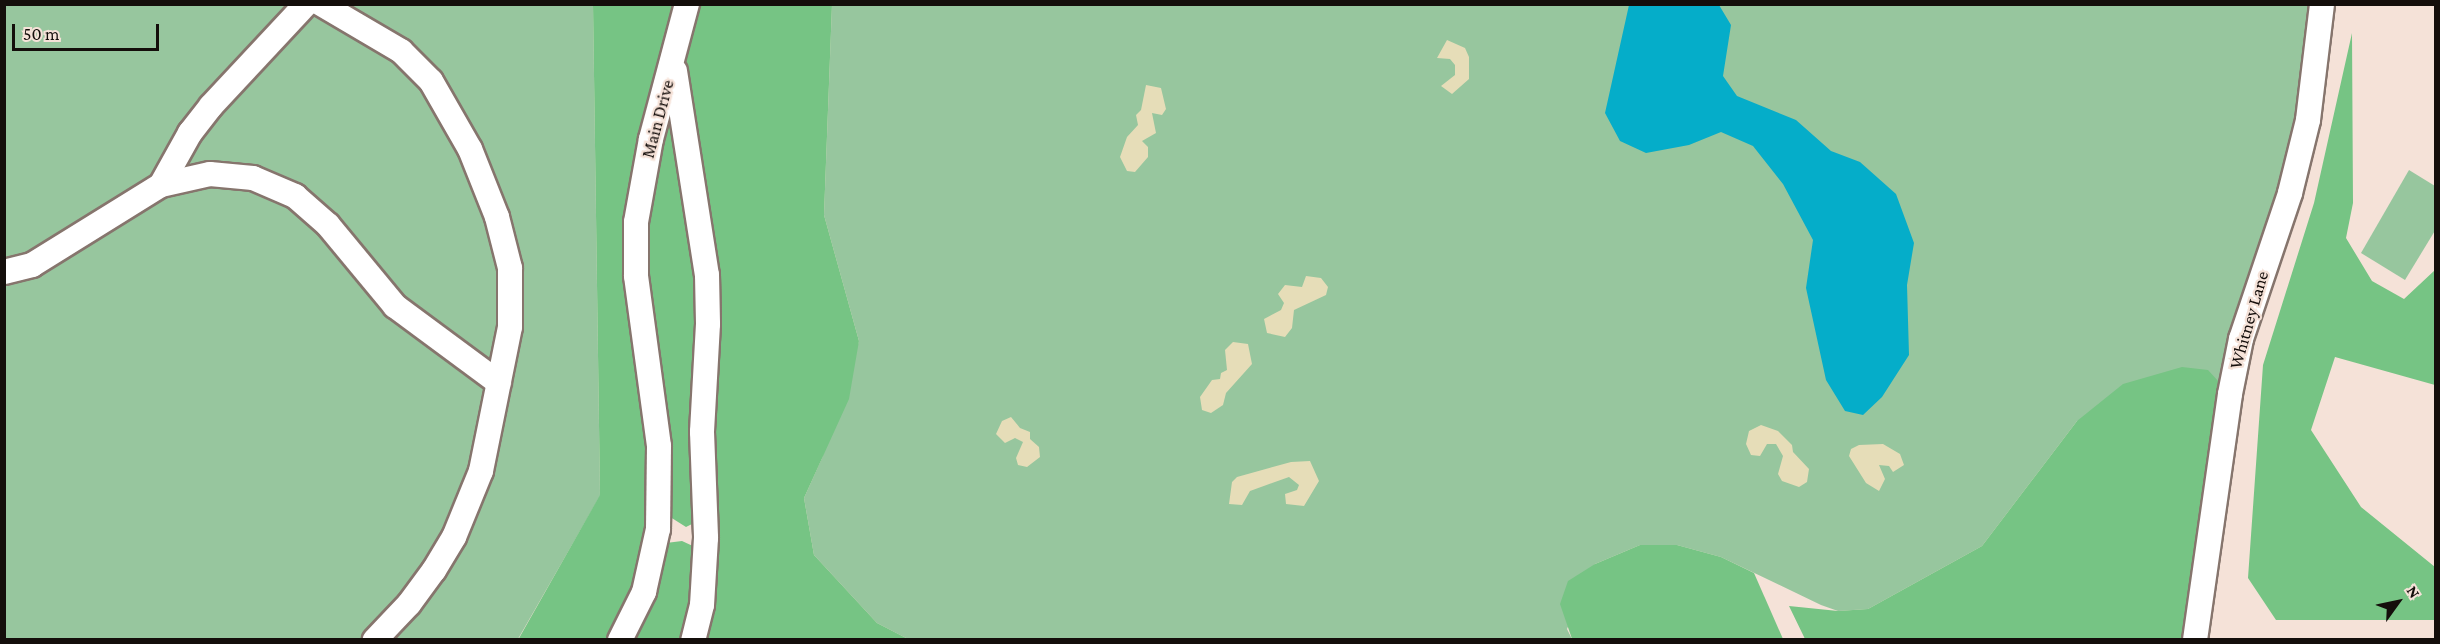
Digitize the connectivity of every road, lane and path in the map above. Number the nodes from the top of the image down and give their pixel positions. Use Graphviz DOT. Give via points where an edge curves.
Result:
graph roads {
  1 [pos="306,4"];
  2 [pos="321,4"];
  3 [pos="687,4"];
  4 [pos="2322,4"];
  5 [pos="673,63"];
  6 [pos="161,185"];
  7 [pos="4,272"];
  8 [pos="499,383"];
  9 [pos="375,639"];
  10 [pos="620,639"];
  11 [pos="693,639"];
  12 [pos="2195,639"];
  1 -- 6 [label="street" via="190,133"];
  2 -- 8 [label="street" via="412,60 431,81 470,149 497,217 510,268 510,327"];
  3 -- 5 [label="street"];
  4 -- 12 [label="street, Whitney Lane" via="2308,120 2290,193 2241,339"];
  5 -- 10 [label="street, Main Drive" via="651,139 636,222 636,276 659,446 658,529 644,592"];
  5 -- 11 [label="street, Main Drive" via="707,285 702,432 706,538 702,605"];
  6 -- 7 [label="street" via="32,265"];
  6 -- 8 [label="street" via="210,174 253,178 295,196 328,225 395,306"];
  8 -- 9 [label="street" via="481,471 454,537 410,604"];
}
